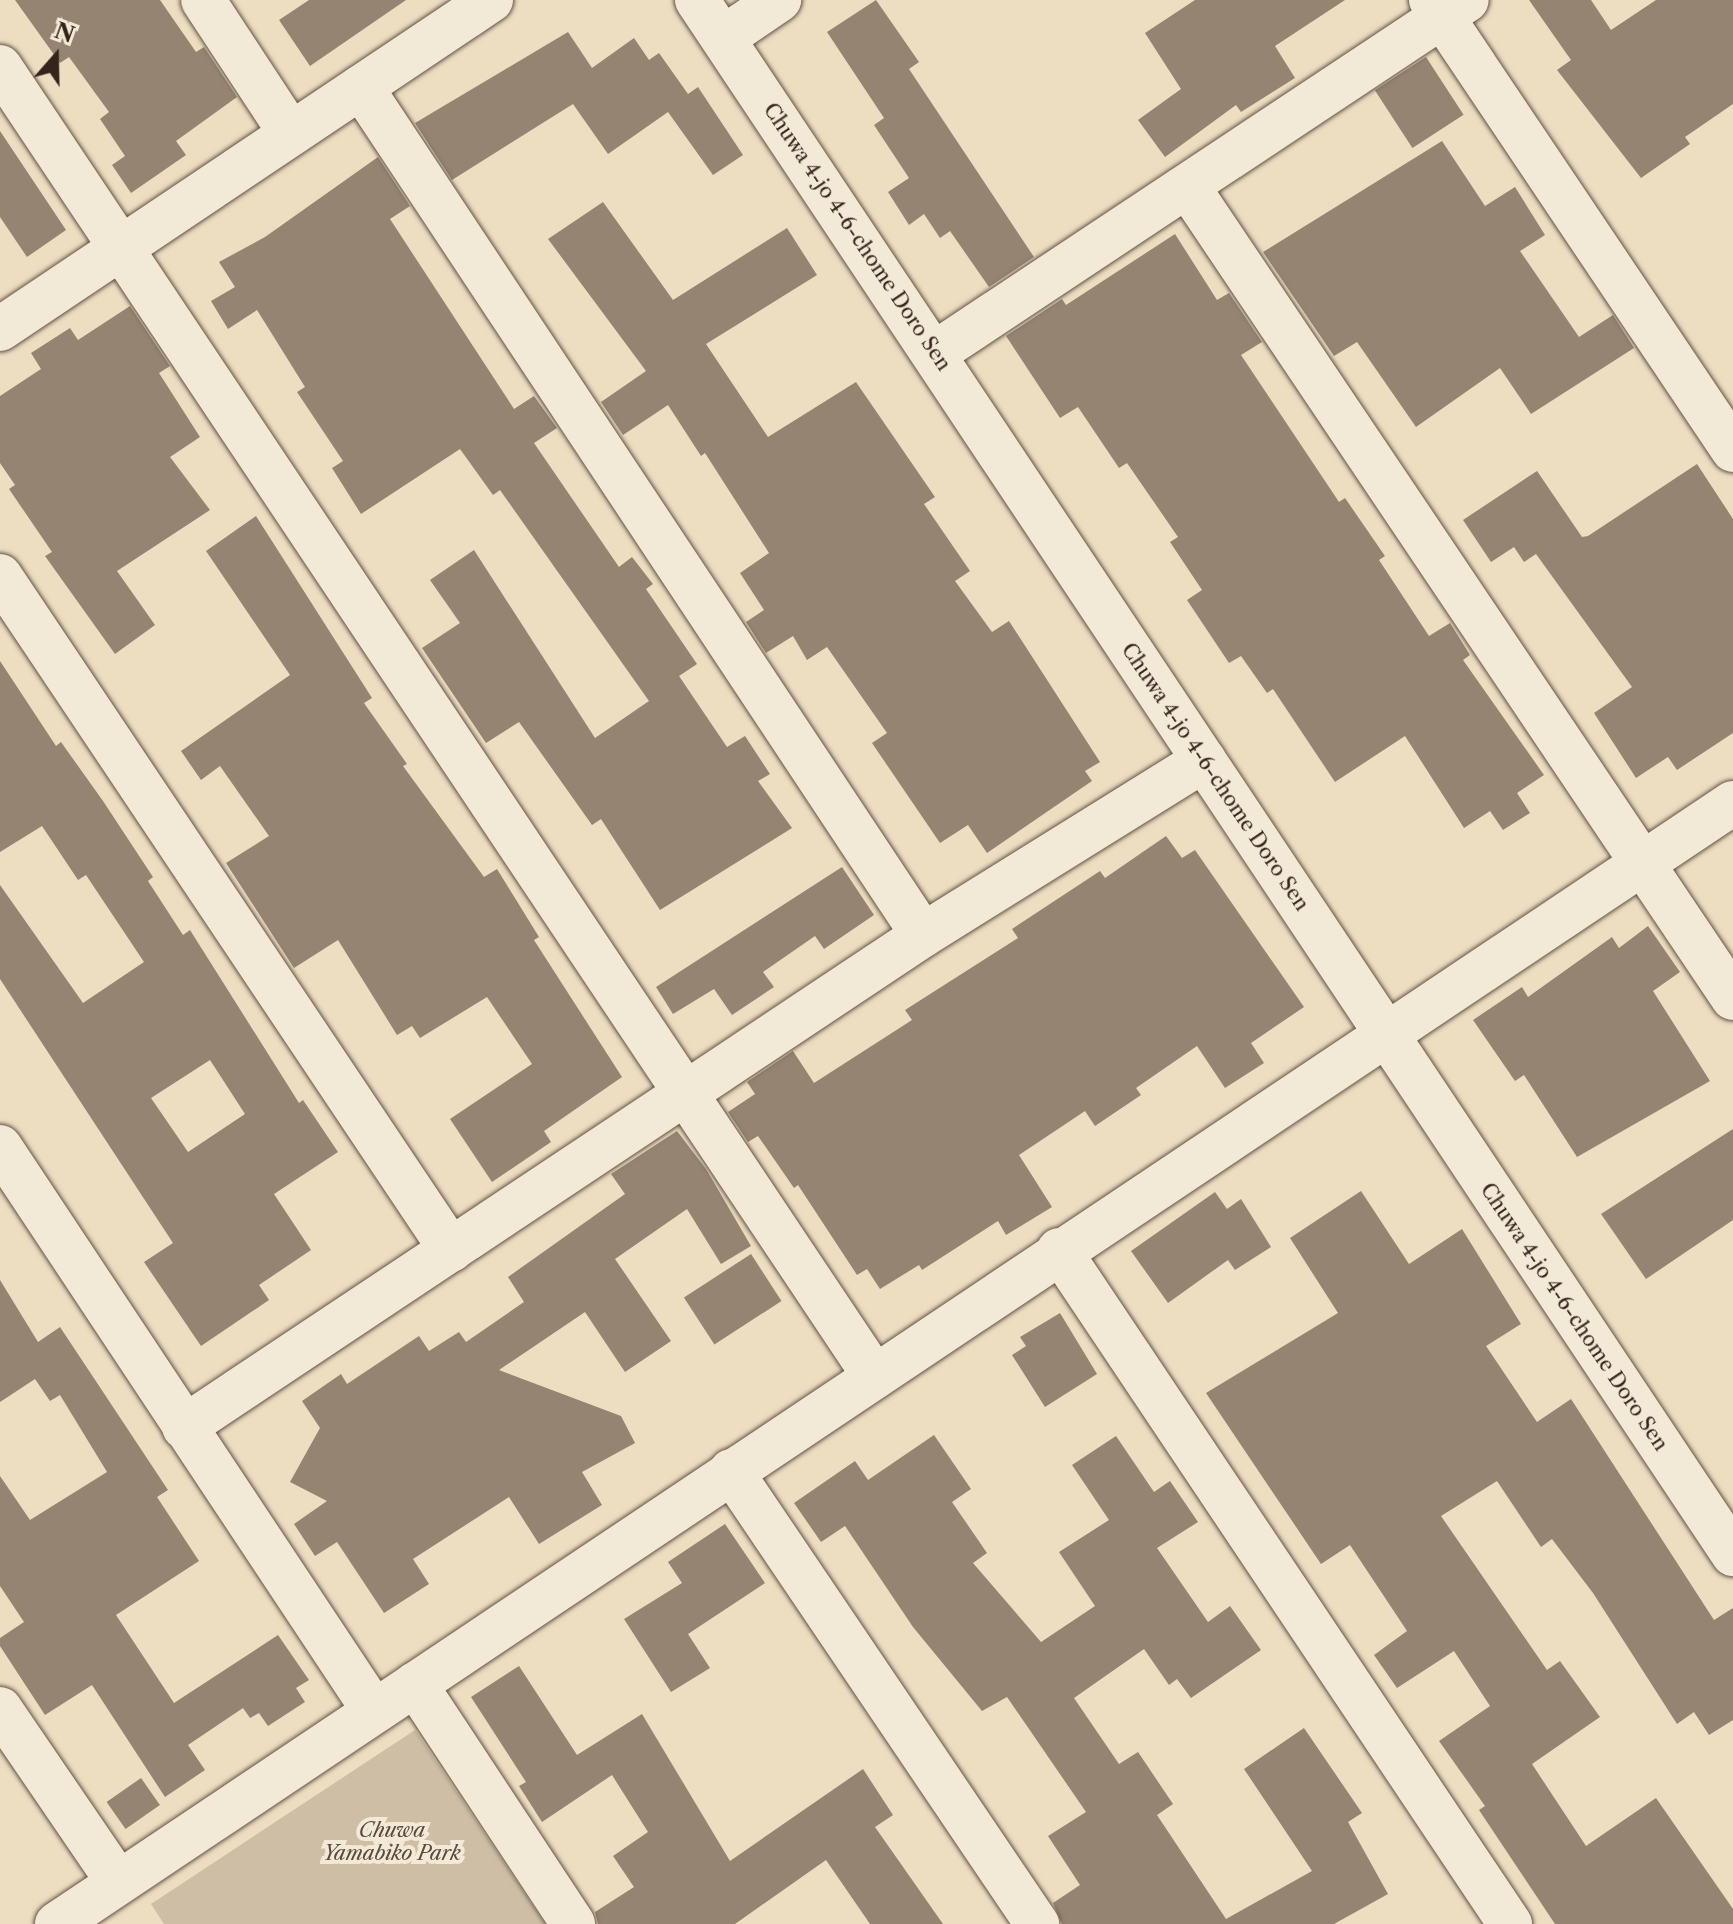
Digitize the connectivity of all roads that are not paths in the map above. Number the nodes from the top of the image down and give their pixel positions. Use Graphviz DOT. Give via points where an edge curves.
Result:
graph roads {
  1 [pos="203,0"];
  2 [pos="491,0"];
  3 [pos="697,0"];
  4 [pos="779,0"];
  5 [pos="1447,6"];
  6 [pos="723,38"];
  7 [pos="0,67"];
  8 [pos="361,87"];
  9 [pos="291,134"];
  10 [pos="1188,187"];
  11 [pos="122,247"];
  12 [pos="0,329"];
  13 [pos="935,353"];
  14 [pos="1733,450"];
  15 [pos="0,576"];
  16 [pos="1204,760"];
  17 [pos="1733,803"];
  18 [pos="1641,865"];
  19 [pos="923,935"];
  20 [pos="1733,998"];
  21 [pos="1385,1032"];
  22 [pos="688,1092"];
  23 [pos="0,1147"];
  24 [pos="451,1250"];
  25 [pos="1059,1250"];
  26 [pos="875,1377"];
  27 [pos="184,1427"];
  28 [pos="731,1471"];
  29 [pos="1719,1505"];
  30 [pos="1733,1554"];
  31 [pos="415,1684"];
  32 [pos="0,1709"];
  33 [pos="374,1711"];
  34 [pos="109,1901"];
  35 [pos="57,1924"];
  36 [pos="573,1924"];
  37 [pos="1037,1924"];
  38 [pos="1510,1924"];
  1 -- 9 [label="street"];
  2 -- 8 [label="street"];
  3 -- 6 [label="street, Chuwa 4-jo 4-6-chome Doro Sen"];
  4 -- 6 [label="street"];
  5 -- 10 [label="street"];
  5 -- 14 [label="street"];
  6 -- 13 [label="street, Chuwa 4-jo 4-6-chome Doro Sen"];
  7 -- 11 [label="street"];
  8 -- 9 [label="street"];
  8 -- 19 [label="street"];
  9 -- 11 [label="street"];
  10 -- 13 [label="street"];
  10 -- 18 [label="street"];
  11 -- 12 [label="street"];
  11 -- 22 [label="street"];
  13 -- 16 [label="street, Chuwa 4-jo 4-6-chome Doro Sen"];
  15 -- 24 [label="street"];
  16 -- 19 [label="street"];
  16 -- 21 [label="street, Chuwa 4-jo 4-6-chome Doro Sen"];
  17 -- 18 [label="street"];
  18 -- 20 [label="street"];
  18 -- 21 [label="street"];
  19 -- 22 [label="street"];
  21 -- 25 [label="street"];
  21 -- 29 [label="street, Chuwa 4-jo 4-6-chome Doro Sen"];
  22 -- 24 [label="street"];
  22 -- 26 [label="street"];
  23 -- 27 [label="street"];
  24 -- 27 [label="street"];
  25 -- 26 [label="street"];
  25 -- 38 [label="street"];
  26 -- 28 [label="street"];
  27 -- 33 [label="street"];
  28 -- 31 [label="street"];
  28 -- 37 [label="street"];
  29 -- 30 [label="street, Chuwa 4-jo 4-6-chome Doro Sen"];
  31 -- 33 [label="street"];
  31 -- 36 [label="street"];
  32 -- 34 [label="street"];
  33 -- 34 [label="street"];
  34 -- 35 [label="street"];
}
